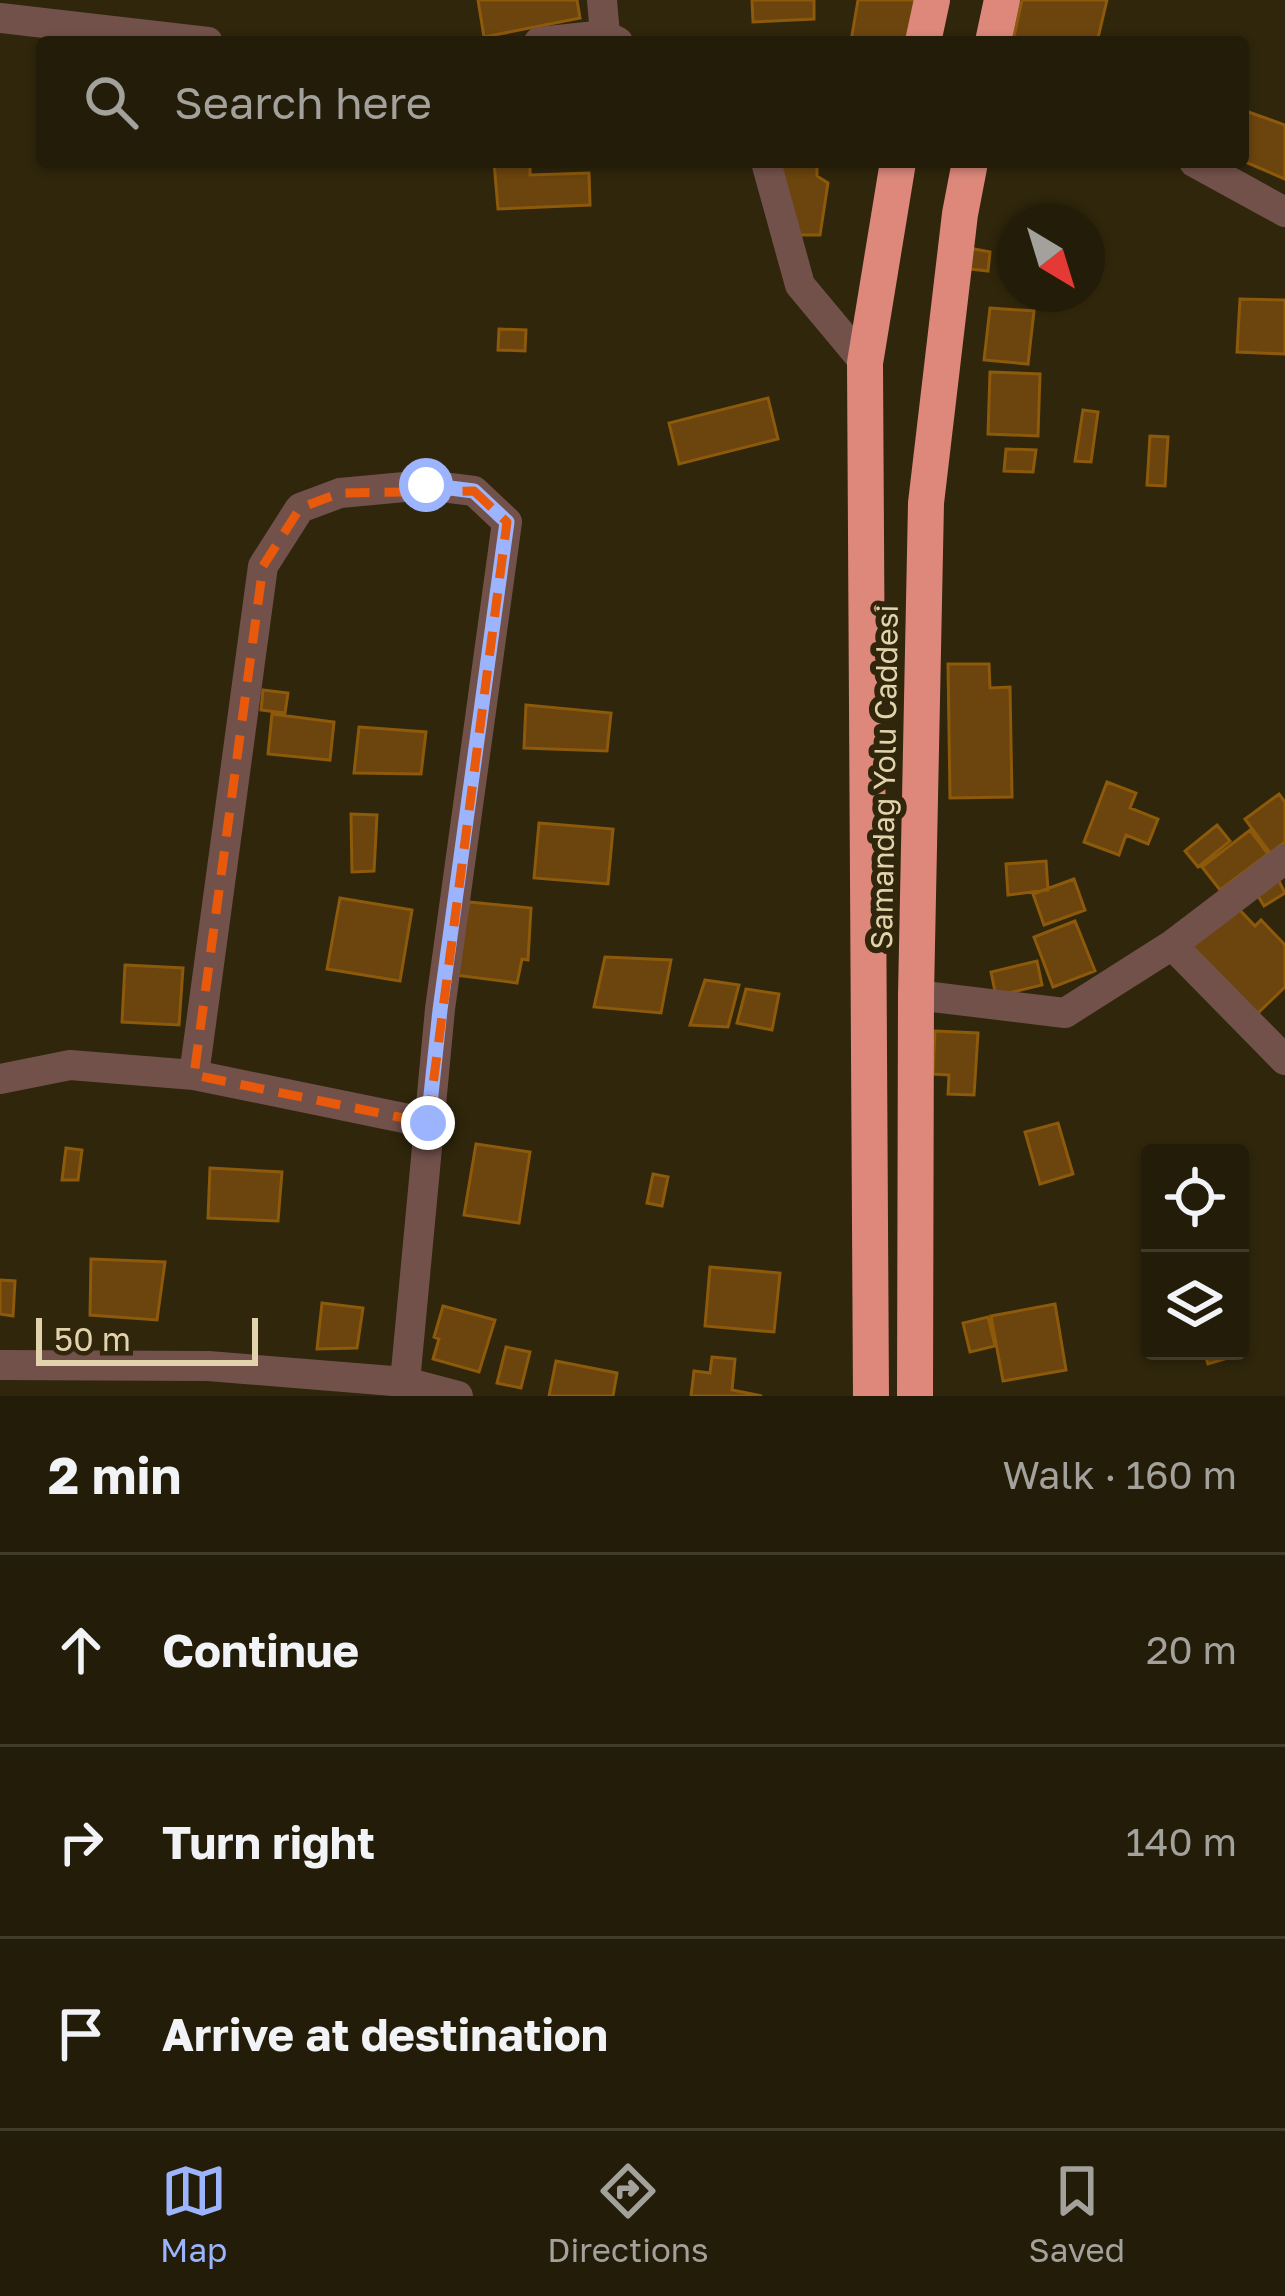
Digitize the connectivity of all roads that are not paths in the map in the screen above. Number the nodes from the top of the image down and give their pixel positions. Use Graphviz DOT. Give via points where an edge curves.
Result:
graph roads {
  1 [pos="602,0"];
  2 [pos="932,0"];
  3 [pos="1002,0"];
  4 [pos="0,18"];
  5 [pos="156,36"];
  6 [pos="610,36"];
  7 [pos="924,36"];
  8 [pos="994,36"];
  9 [pos="768,168"];
  10 [pos="897,168"];
  11 [pos="969,168"];
  12 [pos="1206,168"];
  13 [pos="1285,212"];
  14 [pos="865,363"];
  15 [pos="1285,859"];
  16 [pos="1172,945"];
  17 [pos="916,995"];
  18 [pos="1285,1060"];
  19 [pos="194,1076"];
  20 [pos="0,1079"];
  21 [pos="428,1123"];
  22 [pos="0,1365"];
  23 [pos="405,1382"];
  24 [pos="458,1396"];
  25 [pos="871,1396"];
  26 [pos="915,1396"];
  1 -- 6 [label="street"];
  2 -- 7 [label="highway"];
  3 -- 8 [label="highway"];
  4 -- 5 [label="street"];
  9 -- 14 [label="street" via="800,285"];
  10 -- 14 [label="highway, Samandağ Yolu Caddesi"];
  11 -- 17 [label="highway, Samandağ Yolu Caddesi" via="926,503"];
  12 -- 13 [label="street"];
  14 -- 25 [label="highway, Samandağ Yolu Caddesi"];
  15 -- 16 [label="street"];
  16 -- 17 [label="street" via="1065,1013"];
  16 -- 18 [label="street"];
  17 -- 26 [label="highway, Samandağ Yolu Caddesi"];
  19 -- 20 [label="street" via="70,1066"];
  19 -- 21 [label="street"];
  19 -- 21 [label="street" via="263,566 300,508 340,493 426,485 474,491 507,522"];
  21 -- 23 [label="street"];
  22 -- 23 [label="street" via="208,1366"];
  23 -- 24 [label="street"];
}
